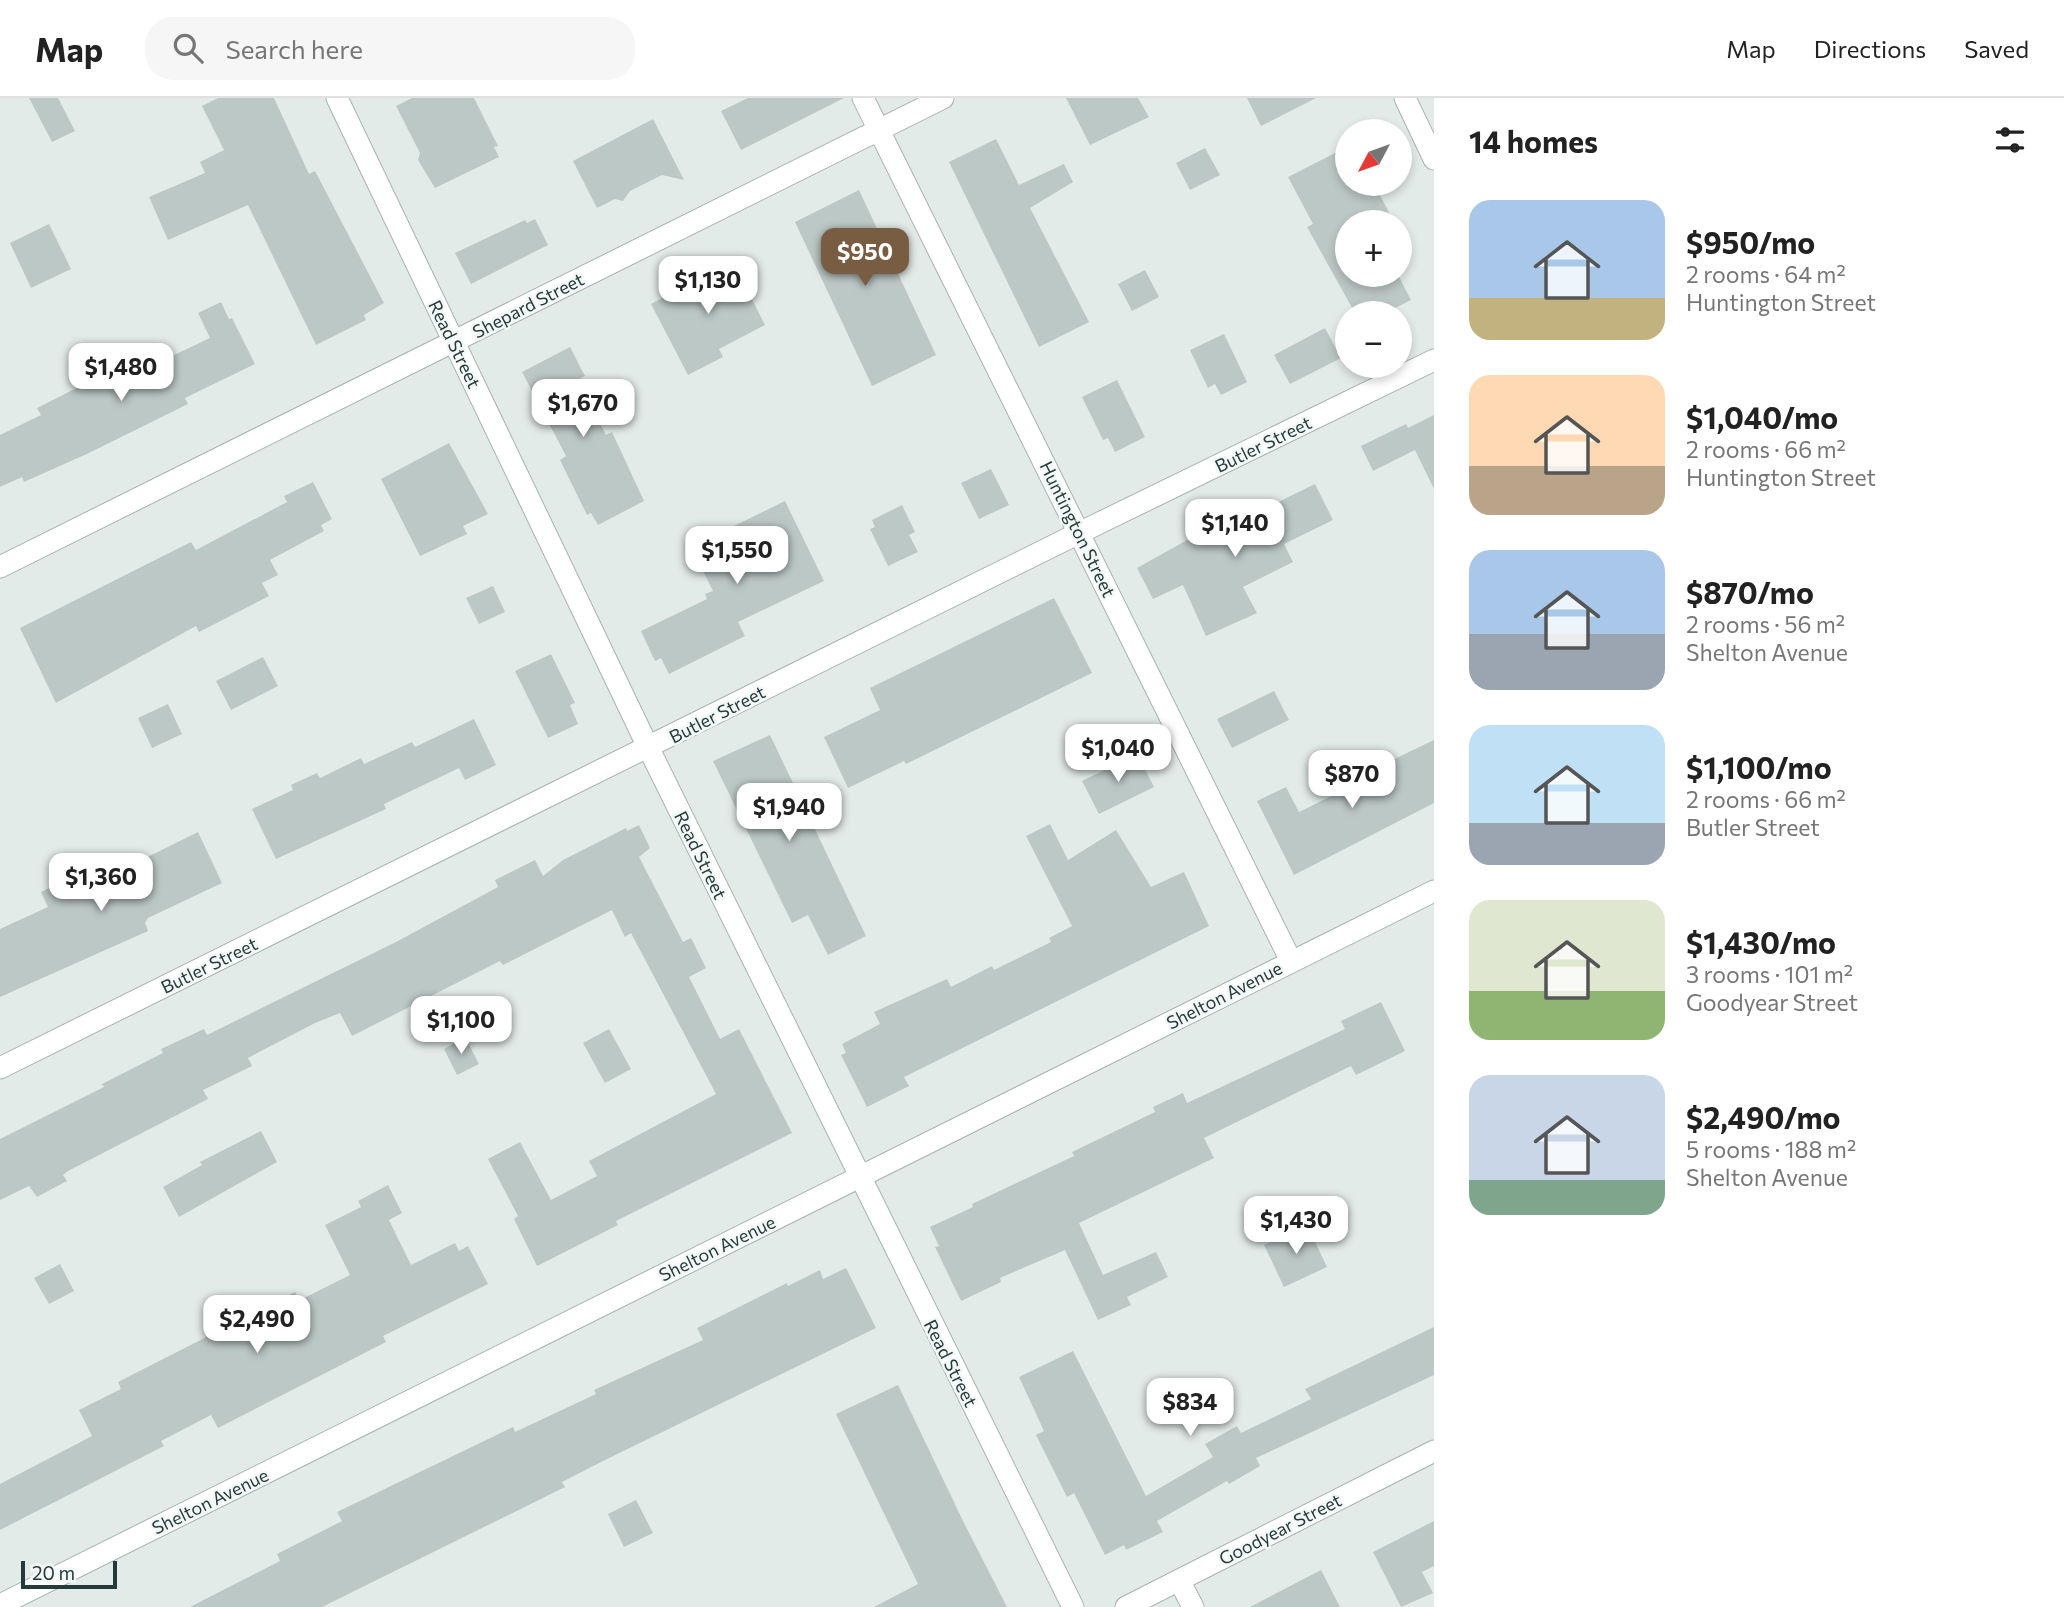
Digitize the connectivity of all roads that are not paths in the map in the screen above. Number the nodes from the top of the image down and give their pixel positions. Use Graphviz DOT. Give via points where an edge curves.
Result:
graph roads {
  1 [pos="337,98"];
  2 [pos="863,98"];
  3 [pos="943,98"];
  4 [pos="1405,98"];
  5 [pos="879,130"];
  6 [pos="1434,159"];
  7 [pos="454,342"];
  8 [pos="1434,360"];
  9 [pos="1080,532"];
  10 [pos="0,566"];
  11 [pos="649,749"];
  12 [pos="1434,891"];
  13 [pos="1291,961"];
  14 [pos="0,1068"];
  15 [pos="859,1178"];
  16 [pos="1434,1451"];
  17 [pos="1179,1580"];
  18 [pos="0,1605"];
  19 [pos="1073,1607"];
  20 [pos="1126,1607"];
  21 [pos="1193,1607"];
  1 -- 7 [label="street, Read Street"];
  2 -- 5 [label="street, Huntington Street"];
  3 -- 5 [label="street, Shepard Street"];
  4 -- 6 [label="street"];
  5 -- 7 [label="street, Shepard Street"];
  5 -- 9 [label="street, Huntington Street"];
  7 -- 10 [label="street, Shepard Street"];
  7 -- 11 [label="street, Read Street"];
  8 -- 9 [label="street, Butler Street"];
  9 -- 11 [label="street, Butler Street"];
  9 -- 13 [label="street, Huntington Street"];
  11 -- 14 [label="street, Butler Street"];
  11 -- 15 [label="street, Read Street"];
  12 -- 13 [label="street, Shelton Avenue"];
  13 -- 15 [label="street, Shelton Avenue"];
  15 -- 18 [label="street, Shelton Avenue"];
  15 -- 19 [label="street, Read Street"];
  16 -- 17 [label="street, Goodyear Street"];
  17 -- 20 [label="street, Goodyear Street"];
  17 -- 21 [label="street"];
}
